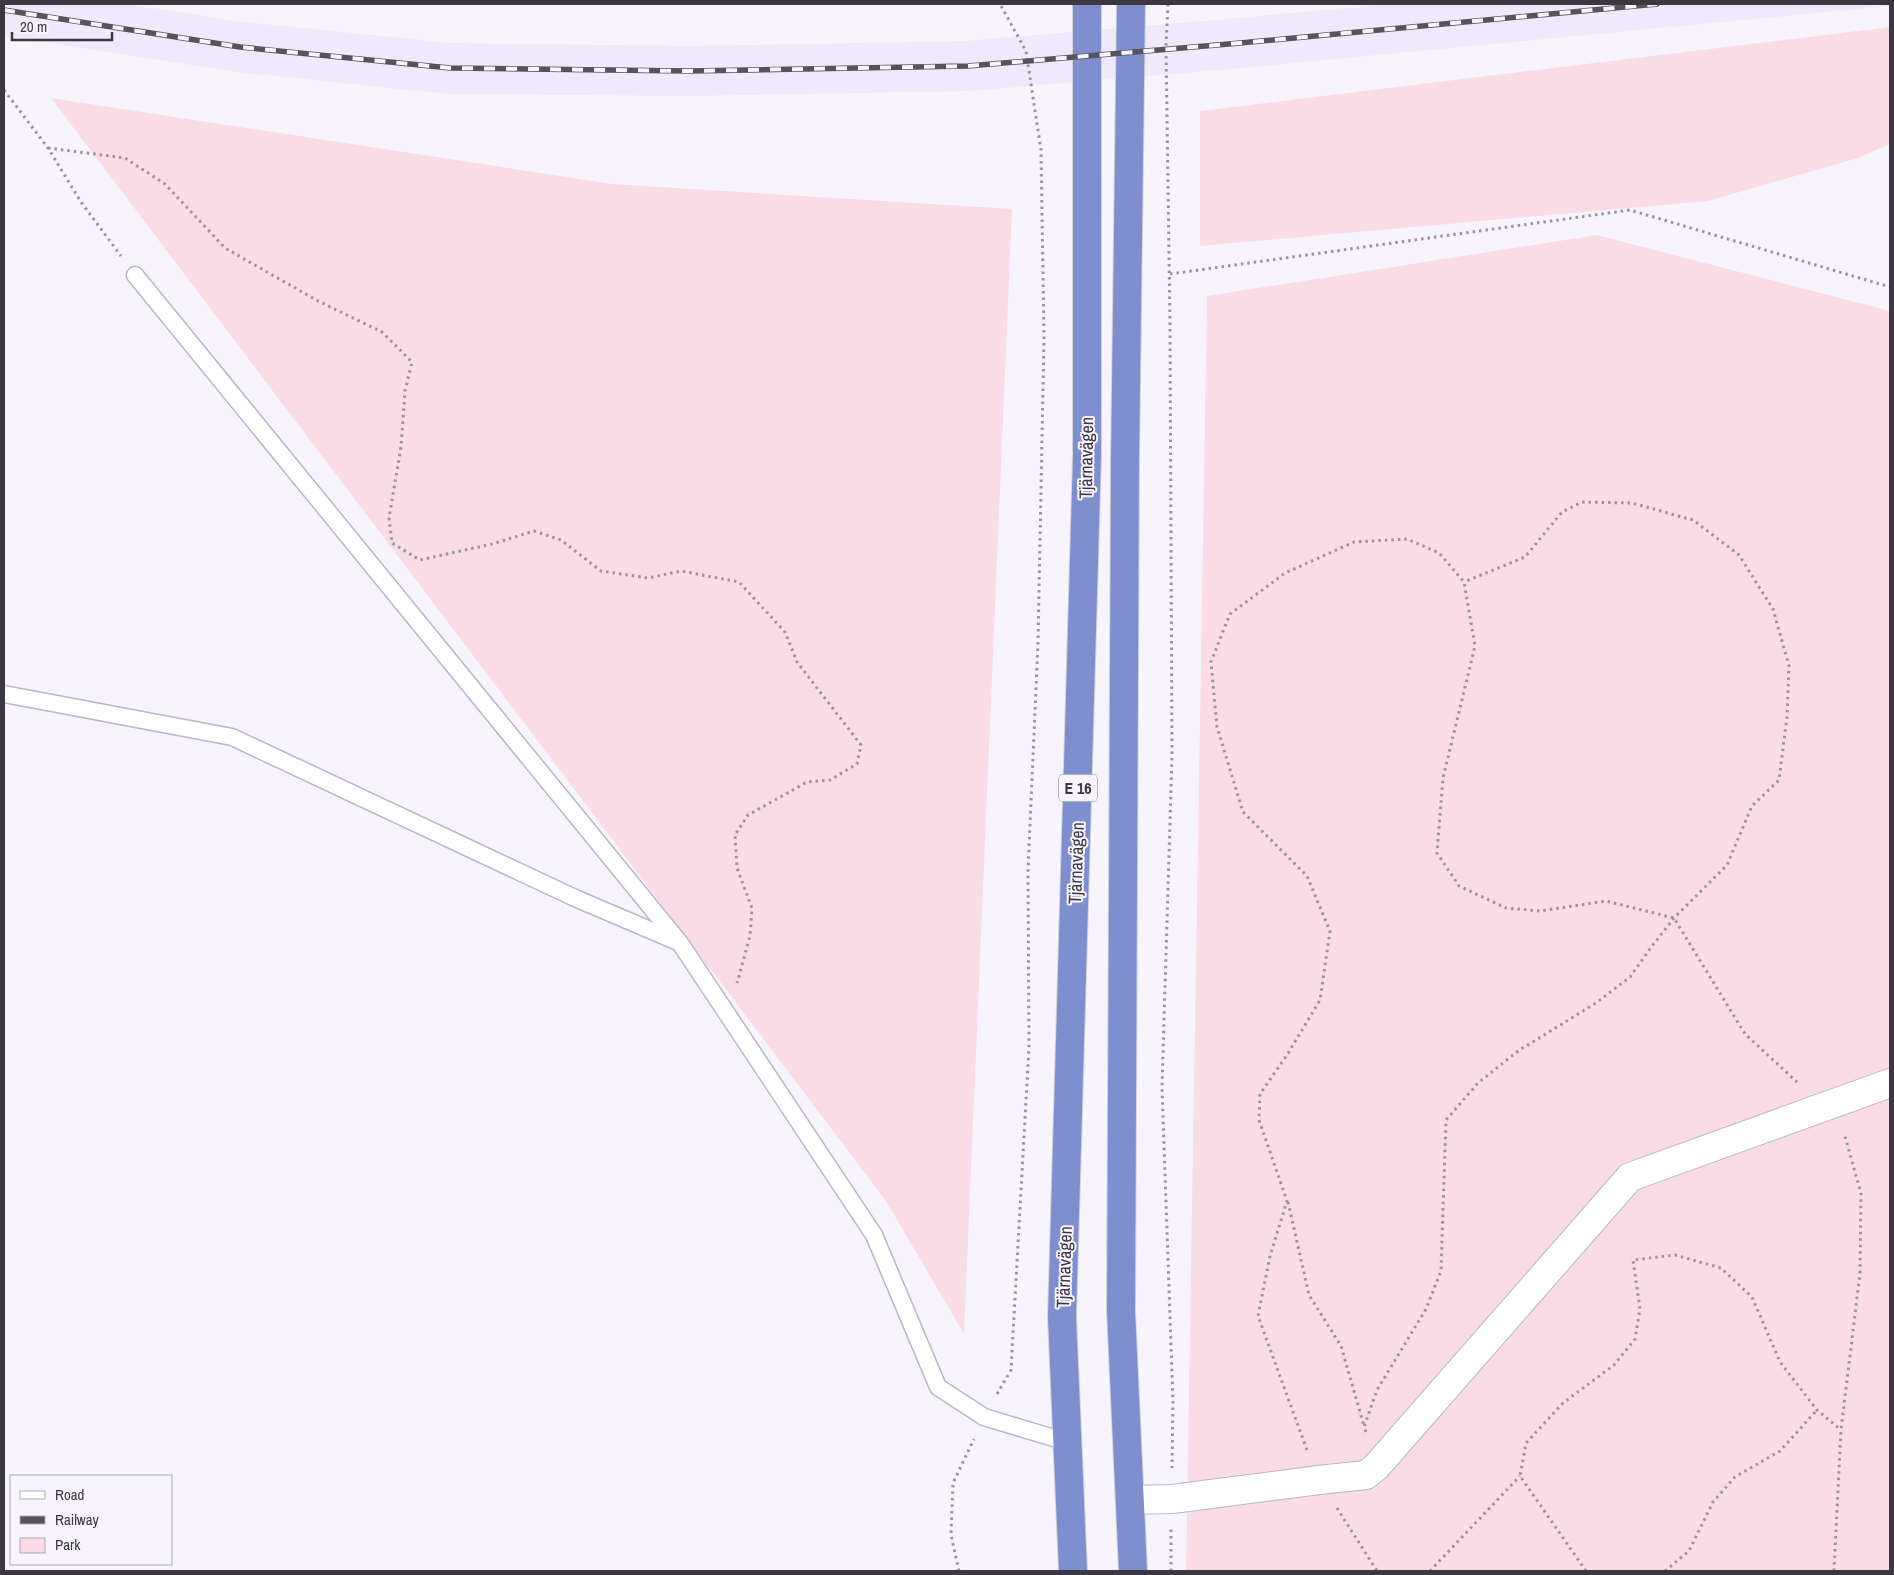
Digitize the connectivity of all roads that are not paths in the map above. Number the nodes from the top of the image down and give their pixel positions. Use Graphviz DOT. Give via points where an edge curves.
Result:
graph roads {
  1 [pos="1087,4"];
  2 [pos="1131,4"];
  3 [pos="135,274"];
  4 [pos="4,694"];
  5 [pos="680,943"];
  6 [pos="1890,1083"];
  7 [pos="1067,1442"];
  8 [pos="1130,1500"];
  9 [pos="1074,1571"];
  10 [pos="1133,1571"];
  1 -- 7 [label="highway, Tjärnavägen / E 16" via="1087,456 1062,1317"];
  2 -- 8 [label="highway" via="1121,1311"];
  3 -- 5 [label="lane"];
  4 -- 5 [label="lane" via="232,737 574,898"];
  5 -- 7 [label="lane" via="874,1236 938,1387 984,1416"];
  6 -- 8 [label="street" via="1630,1177 1366,1475 1172,1499"];
  7 -- 9 [label="highway, Tjärnavägen / E 16"];
  8 -- 10 [label="highway"];
}
